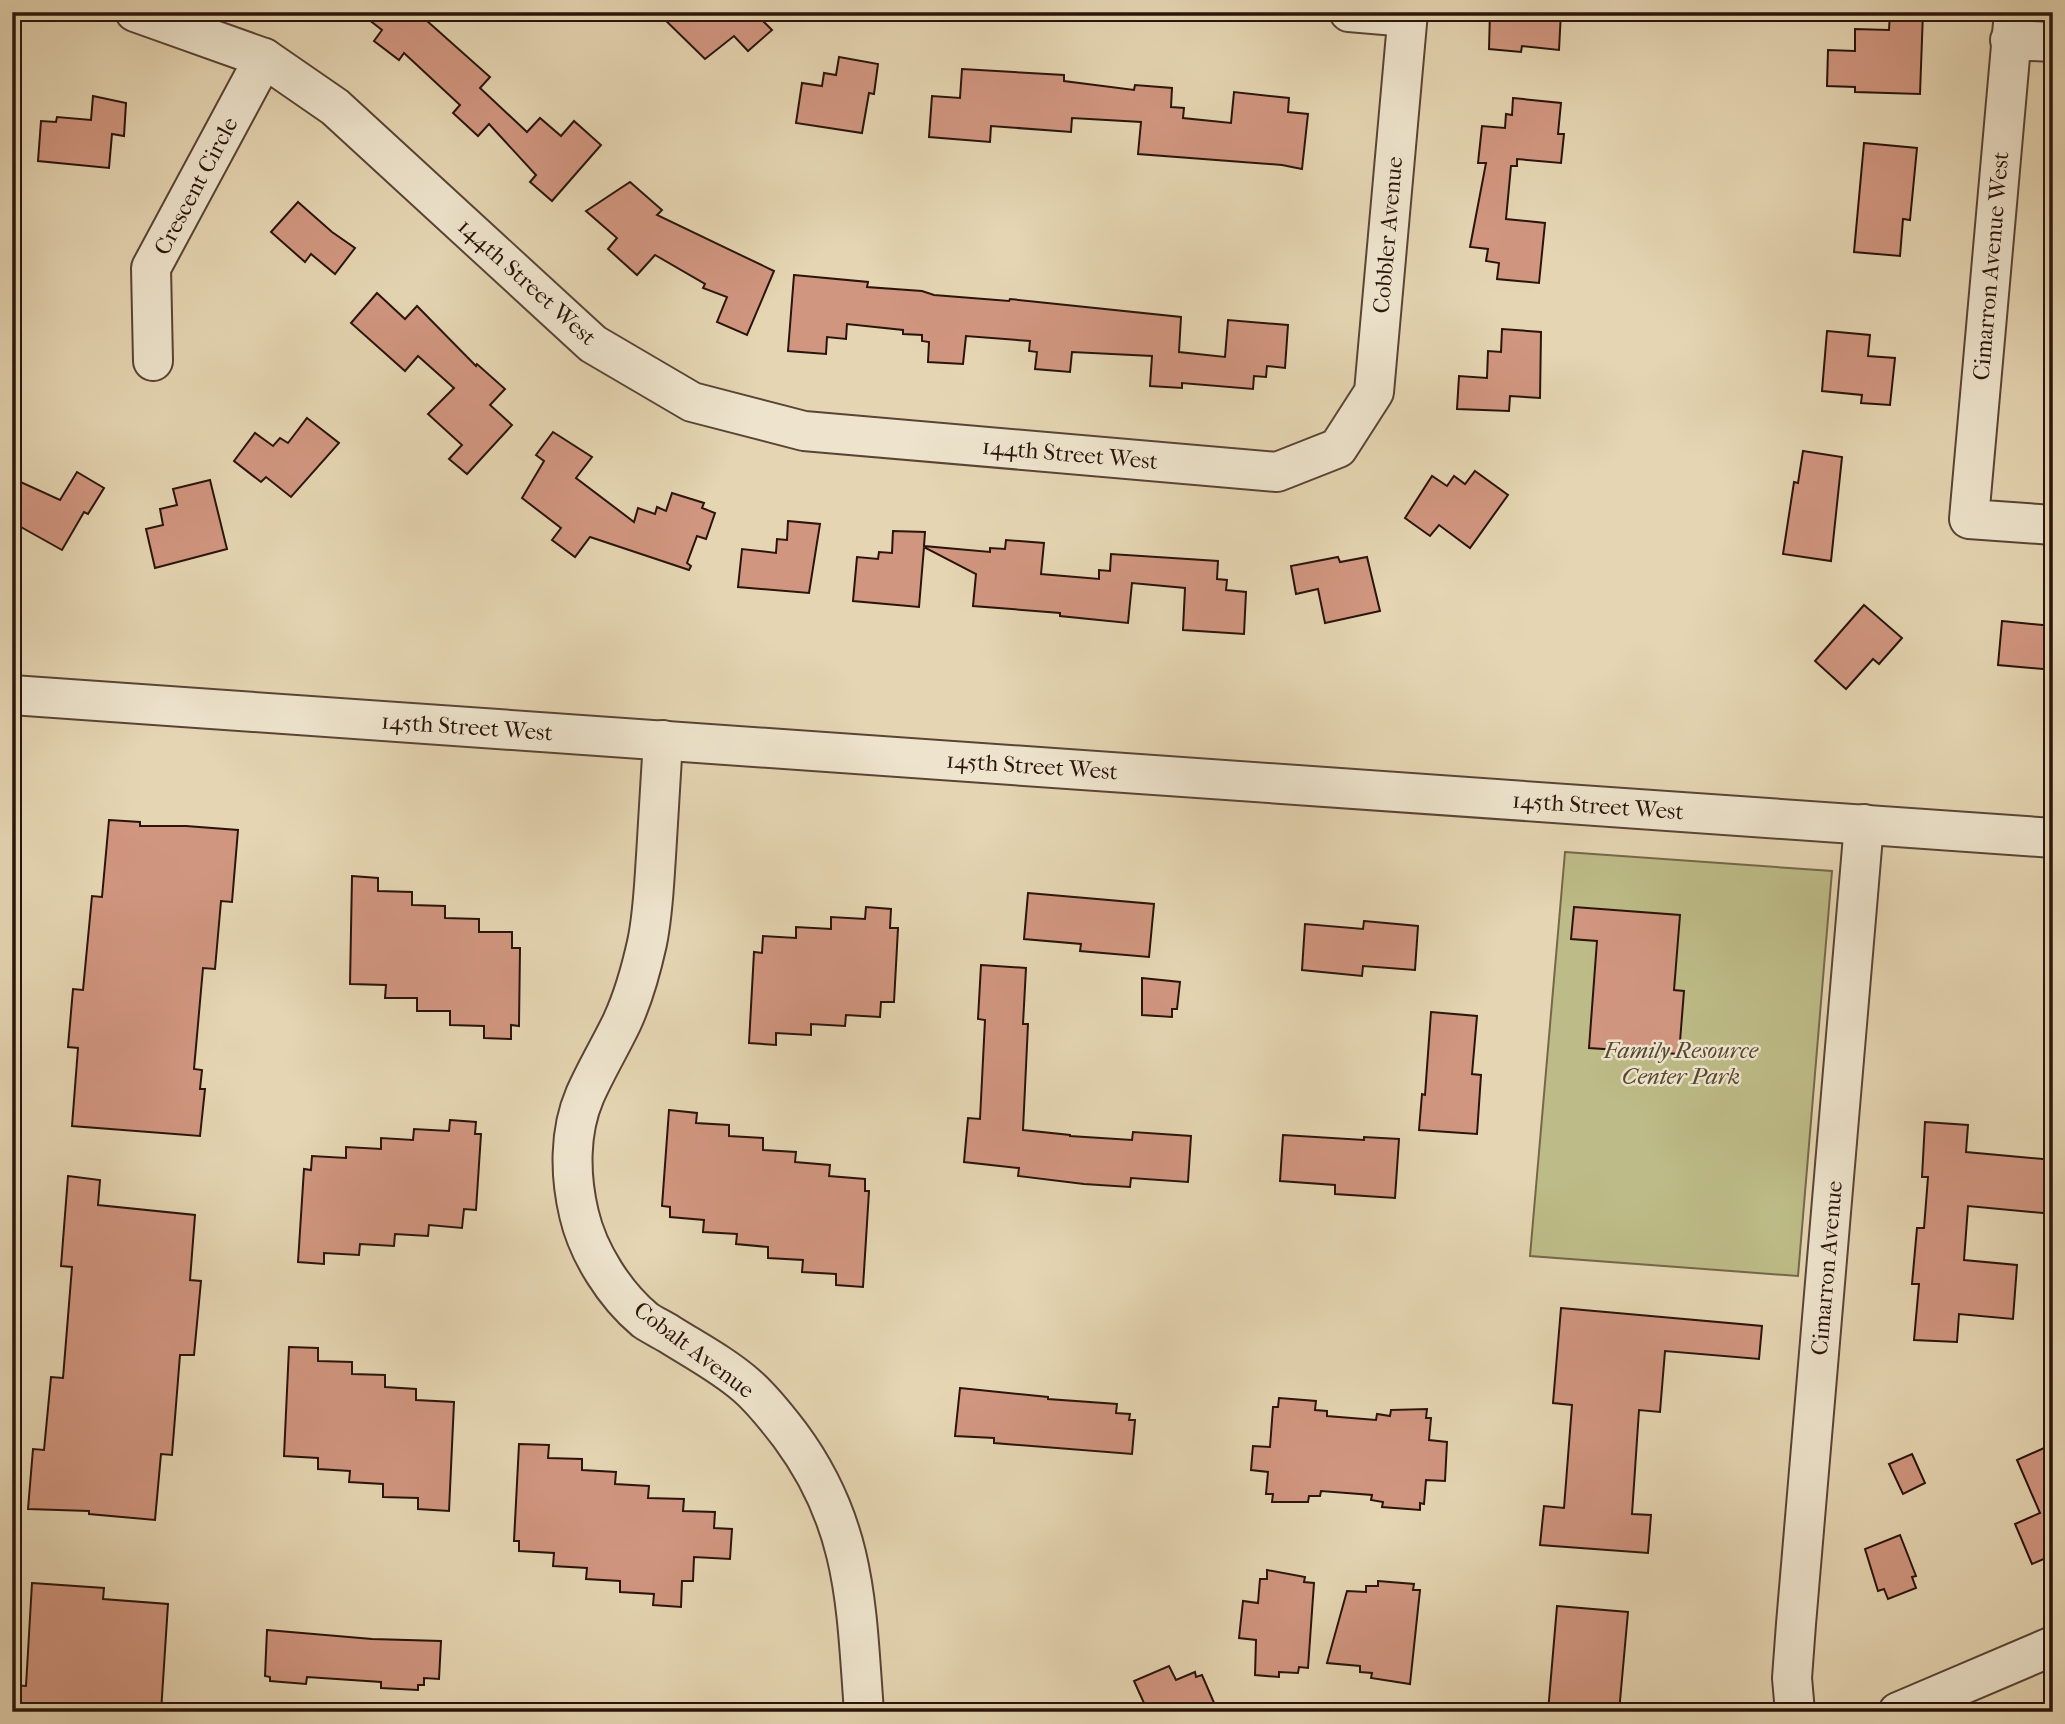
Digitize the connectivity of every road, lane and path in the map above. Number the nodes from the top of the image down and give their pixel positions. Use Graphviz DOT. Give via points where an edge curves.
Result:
graph roads {
  1 [pos="135,12"];
  2 [pos="1349,12"];
  3 [pos="1408,15"];
  4 [pos="2012,26"];
  5 [pos="2053,42"];
  6 [pos="264,58"];
  7 [pos="153,361"];
  8 [pos="1338,448"];
  9 [pos="2053,525"];
  10 [pos="12,695"];
  11 [pos="663,740"];
  12 [pos="1864,824"];
  13 [pos="2053,838"];
  14 [pos="2053,1646"];
  15 [pos="864,1712"];
  16 [pos="1794,1712"];
  17 [pos="1898,1712"];
  1 -- 6 [label="street, 144th Street West"];
  2 -- 3 [label="street"];
  3 -- 8 [label="street, Cobbler Avenue" via="1374,392"];
  4 -- 5 [label="street"];
  4 -- 9 [label="street, Cimarron Avenue West" via="1969,519"];
  6 -- 7 [label="street, Crescent Circle" via="151,268"];
  6 -- 8 [label="street, 144th Street West" via="335,107 593,344 692,402 804,431 1277,472"];
  10 -- 11 [label="street, 145th Street West"];
  11 -- 12 [label="street, 145th Street West"];
  11 -- 15 [label="street, Cobalt Avenue" via="648,940 637,984 584,1098 577,1125 572,1180 579,1217 594,1256 617,1290 646,1320 715,1361 748,1387 776,1417 823,1485 850,1564"];
  12 -- 13 [label="street, 145th Street West"];
  12 -- 16 [label="street, Cimarron Avenue" via="1796,1624"];
  14 -- 17 [label="street"];
}
